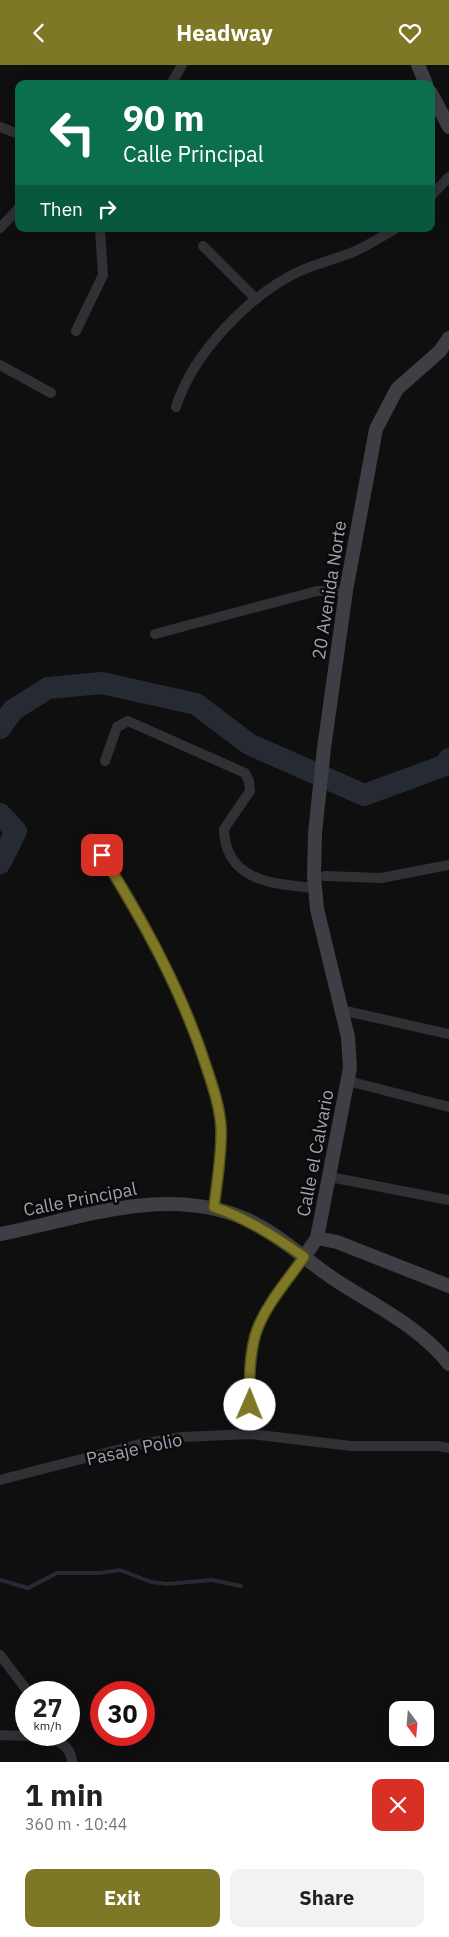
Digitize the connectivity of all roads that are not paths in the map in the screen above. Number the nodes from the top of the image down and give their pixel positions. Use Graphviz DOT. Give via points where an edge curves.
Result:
graph roads {
  1 [pos="182,65"];
  2 [pos="418,65"];
  3 [pos="173,80"];
  4 [pos="424,80"];
  5 [pos="435,101"];
  6 [pos="0,127"];
  7 [pos="449,127"];
  8 [pos="15,133"];
  9 [pos="449,177"];
  10 [pos="435,193"];
  11 [pos="15,212"];
  12 [pos="0,228"];
  13 [pos="100,232"];
  14 [pos="389,232"];
  15 [pos="203,246"];
  16 [pos="256,299"];
  17 [pos="76,331"];
  18 [pos="449,338"];
  19 [pos="0,365"];
  20 [pos="51,393"];
  21 [pos="176,407"];
  22 [pos="346,591"];
  23 [pos="155,634"];
  24 [pos="105,761"];
  25 [pos="91,838"];
  26 [pos="449,865"];
  27 [pos="318,880"];
  28 [pos="341,1010"];
  29 [pos="449,1034"];
  30 [pos="348,1081"];
  31 [pos="449,1107"];
  32 [pos="330,1177"];
  33 [pos="449,1200"];
  34 [pos="214,1207"];
  35 [pos="0,1235"];
  36 [pos="317,1238"];
  37 [pos="304,1257"];
  38 [pos="449,1287"];
  39 [pos="449,1364"];
  40 [pos="251,1434"];
  41 [pos="449,1448"];
  42 [pos="0,1480"];
  43 [pos="0,1655"];
  44 [pos="20,1681"];
  45 [pos="0,1735"];
  46 [pos="15,1736"];
  47 [pos="65,1746"];
  48 [pos="72,1762"];
  1 -- 3 [label="street"];
  2 -- 4 [label="street"];
  5 -- 7 [label="street"];
  6 -- 8 [label="street"];
  9 -- 10 [label="street"];
  11 -- 12 [label="street"];
  13 -- 17 [label="street" via="103,275"];
  14 -- 16 [label="street" via="358,250 298,273"];
  15 -- 16 [label="street"];
  16 -- 21 [label="street" via="200,358 182,388"];
  18 -- 22 [label="street, 20 Avenida Norte" via="440,351 397,389 376,429"];
  19 -- 20 [label="street"];
  22 -- 23 [label="street" via="317,591"];
  22 -- 27 [label="street, 20 Avenida Norte" via="315,833"];
  24 -- 27 [label="street" via="118,727 128,721 244,773 250,791 224,829 232,856 242,869 258,879"];
  25 -- 34 [label="street" via="145,927 192,1024 201,1050 221,1127"];
  26 -- 27 [label="street" via="381,878"];
  27 -- 28 [label="street, Calle el Calvario" via="317,909"];
  28 -- 29 [label="street"];
  28 -- 30 [label="street, Calle el Calvario" via="350,1053"];
  30 -- 31 [label="street"];
  30 -- 32 [label="street, Calle el Calvario"];
  32 -- 33 [label="street"];
  32 -- 36 [label="street, Calle el Calvario"];
  34 -- 35 [label="street, Calle Principal" via="150,1204 122,1207"];
  34 -- 37 [label="street, Calle Principal" via="264,1229"];
  36 -- 37 [label="street, Calle el Calvario"];
  36 -- 38 [label="street" via="336,1241"];
  37 -- 39 [label="street" via="410,1328"];
  37 -- 40 [label="street" via="255,1335 251,1356"];
  40 -- 41 [label="street, Pasaje Polio" via="351,1446"];
  40 -- 42 [label="street, Pasaje Polio" via="163,1439"];
  43 -- 44 [label="street"];
  45 -- 46 [label="street"];
  47 -- 48 [label="street"];
}
